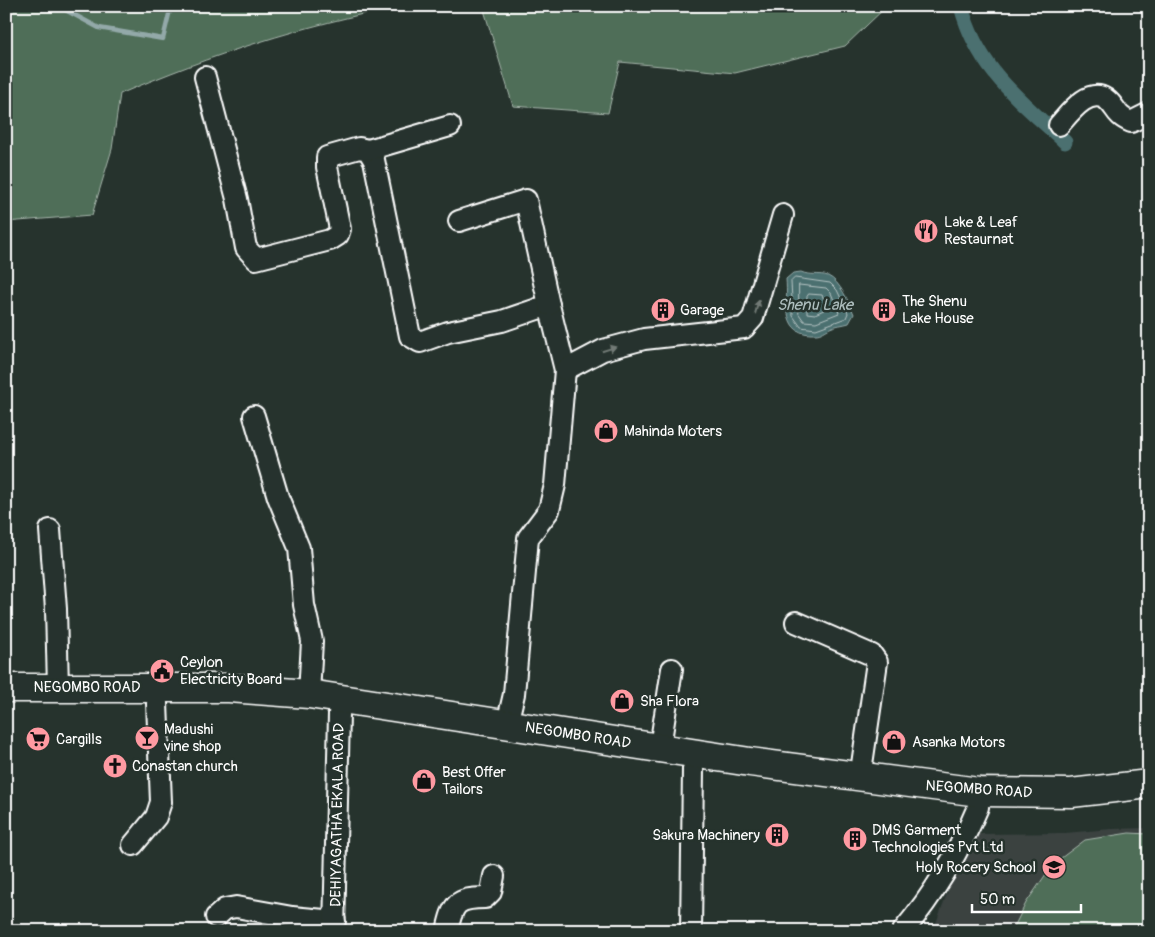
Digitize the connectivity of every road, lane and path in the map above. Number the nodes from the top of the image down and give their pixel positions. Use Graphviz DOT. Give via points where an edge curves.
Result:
graph roads {
  1 [pos="205,77"];
  2 [pos="1149,112"];
  3 [pos="1059,125"];
  4 [pos="450,126"];
  5 [pos="368,150"];
  6 [pos="783,214"];
  7 [pos="459,221"];
  8 [pos="549,305"];
  9 [pos="565,370"];
  10 [pos="254,416"];
  11 [pos="50,530"];
  12 [pos="796,622"];
  13 [pos="672,669"];
  14 [pos="58,687"];
  15 [pos="6,688"];
  16 [pos="309,694"];
  17 [pos="157,703"];
  18 [pos="6,704"];
  19 [pos="340,706"];
  20 [pos="507,724"];
  21 [pos="660,747"];
  22 [pos="693,769"];
  23 [pos="860,778"];
  24 [pos="1149,784"];
  25 [pos="1149,799"];
  26 [pos="978,807"];
  27 [pos="133,845"];
  28 [pos="494,876"];
  29 [pos="216,917"];
  30 [pos="334,926"];
  31 [pos="447,931"];
  32 [pos="691,931"];
  33 [pos="904,931"];
  1 -- 5 [label="street" via="237,198 246,248 256,259 338,235 340,229 327,157 359,148"];
  2 -- 3 [label="street" via="1131,122 1120,117 1107,100 1099,96 1082,100"];
  4 -- 5 [label="street"];
  5 -- 8 [label="street" via="374,160 410,336 420,342"];
  9 -- 6 [label="street, one-way" via="603,350 644,339 744,328 753,318"];
  7 -- 8 [label="street" via="526,200"];
  8 -- 9 [label="street"];
  9 -- 20 [label="street" via="549,510 528,538 514,694"];
  10 -- 16 [label="street" via="278,497 299,548 304,605 312,641"];
  11 -- 14 [label="street"];
  12 -- 23 [label="street" via="872,655 877,662"];
  13 -- 21 [label="street"];
  14 -- 15 [label="highway, NEGOMBO ROAD"];
  14 -- 16 [label="highway, NEGOMBO ROAD" via="229,688"];
  16 -- 19 [label="highway, NEGOMBO ROAD"];
  17 -- 18 [label="highway, NEGOMBO ROAD"];
  17 -- 19 [label="highway, NEGOMBO ROAD"];
  17 -- 27 [label="street" via="161,802 156,817"];
  19 -- 20 [label="highway, NEGOMBO ROAD"];
  19 -- 22 [label="highway, NEGOMBO ROAD"];
  19 -- 30 [label="street, DEHIYAGATHA EKALA ROAD"];
  20 -- 21 [label="highway, NEGOMBO ROAD"];
  21 -- 23 [label="highway, NEGOMBO ROAD"];
  22 -- 26 [label="highway, NEGOMBO ROAD"];
  22 -- 32 [label="street"];
  23 -- 24 [label="highway, NEGOMBO ROAD" via="1023,794 1088,792"];
  25 -- 26 [label="highway, NEGOMBO ROAD" via="1071,808"];
  26 -- 33 [label="street" via="963,842 938,885"];
  28 -- 31 [label="street" via="485,898 459,901 450,916"];
  29 -- 30 [label="street" via="225,909 236,907"];
}
